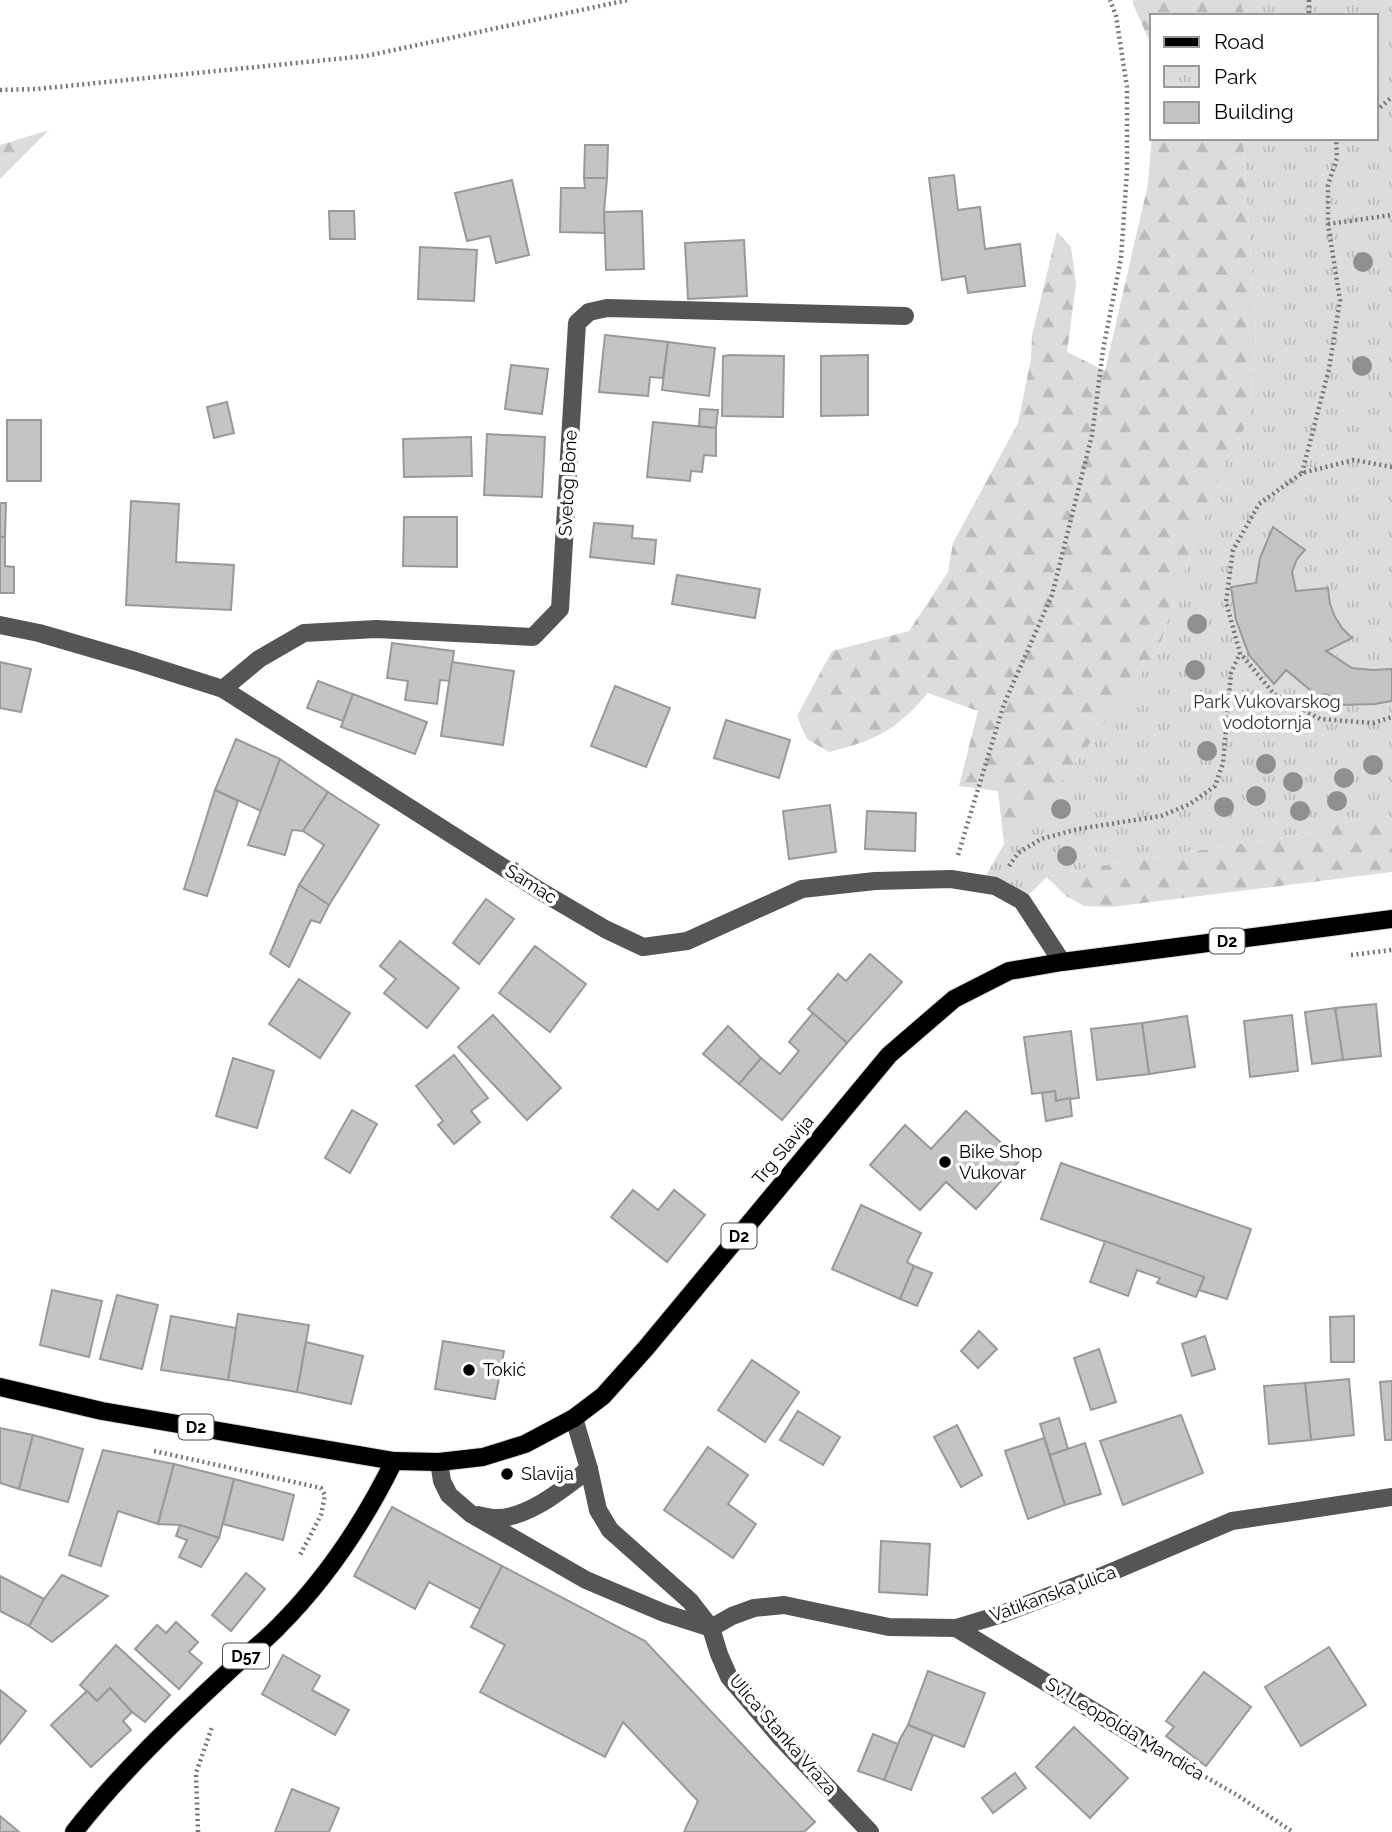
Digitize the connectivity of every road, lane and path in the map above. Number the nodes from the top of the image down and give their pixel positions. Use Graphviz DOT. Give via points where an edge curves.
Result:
graph roads {
  1 [pos="628,0"];
  2 [pos="1110,0"];
  3 [pos="0,90"];
  4 [pos="1392,97"];
  5 [pos="1378,109"];
  6 [pos="1336,140"];
  7 [pos="1392,215"];
  8 [pos="1328,224"];
  9 [pos="905,316"];
  10 [pos="1392,467"];
  11 [pos="1302,473"];
  12 [pos="0,625"];
  13 [pos="1240,653"];
  14 [pos="223,689"];
  15 [pos="1392,716"];
  16 [pos="1018,853"];
  17 [pos="951,879"];
  18 [pos="1392,919"];
  19 [pos="1392,950"];
  20 [pos="1339,957"];
  21 [pos="1062,962"];
  22 [pos="0,1387"];
  23 [pos="574,1418"];
  24 [pos="154,1451"];
  25 [pos="394,1461"];
  26 [pos="439,1462"];
  27 [pos="589,1469"];
  28 [pos="325,1495"];
  29 [pos="1392,1497"];
  30 [pos="471,1514"];
  31 [pos="712,1628"];
  32 [pos="956,1628"];
  33 [pos="213,1726"];
  34 [pos="1150,1745"];
  35 [pos="74,1832"];
  36 [pos="198,1832"];
  37 [pos="870,1832"];
  38 [pos="1293,1832"];
  1 -- 3 [label="path" via="366,56"];
  2 -- 17 [label="path" via="1127,87 1127,171 1121,258 1092,435 1052,595 1004,704"];
  4 -- 5 [label="path"];
  6 -- 8 [label="path" via="1337,158 1328,185"];
  7 -- 8 [label="path"];
  8 -- 11 [label="path" via="1340,300 1329,369"];
  9 -- 14 [label="street, Svetog Bone" via="607,308 589,312 577,323 560,609 551,619 533,637 376,629 304,633 259,659"];
  10 -- 11 [label="path" via="1353,460"];
  11 -- 13 [label="path" via="1259,505 1233,550 1226,602"];
  12 -- 14 [label="street, Šamac"];
  13 -- 15 [label="path" via="1274,694 1320,719 1373,723"];
  13 -- 16 [label="path" via="1231,673 1223,764 1215,786 1190,804 1161,816 1078,829 1041,839"];
  14 -- 17 [label="street, Šamac" via="542,892 643,947 687,941 802,889"];
  17 -- 21 [label="street, Šamac" via="995,886 1022,901"];
  18 -- 21 [label="main road, D2"];
  19 -- 20 [label="path"];
  21 -- 23 [label="main road, Trg Slavija / D2" via="1009,971 954,999 889,1055 646,1348 603,1396"];
  22 -- 25 [label="main road, D2" via="102,1411"];
  23 -- 26 [label="main road, Trg Slavija / D2" via="525,1444 483,1457"];
  23 -- 27 [label="street"];
  24 -- 28 [label="path" via="321,1488"];
  25 -- 26 [label="main road, Trg Slavija / D2"];
  25 -- 35 [label="main road, D57" via="376,1498 326,1573 278,1628 169,1727"];
  26 -- 30 [label="street" via="449,1495"];
  27 -- 30 [label="street" via="542,1503 508,1517"];
  27 -- 31 [label="street" via="598,1510 610,1530 690,1601"];
  29 -- 32 [label="street, Vatikanska ulica" via="1232,1521 1102,1576"];
  30 -- 31 [label="street" via="586,1580"];
  31 -- 32 [label="street, Vatikanska ulica" via="754,1608 784,1605 889,1627"];
  31 -- 37 [label="street, Ulica Stanka Vraza" via="729,1677"];
  32 -- 34 [label="street, Sv. Leopolda Mandića"];
  33 -- 36 [label="path" via="196,1773"];
  34 -- 38 [label="path, Sv. Leopolda Mandića"];
}
